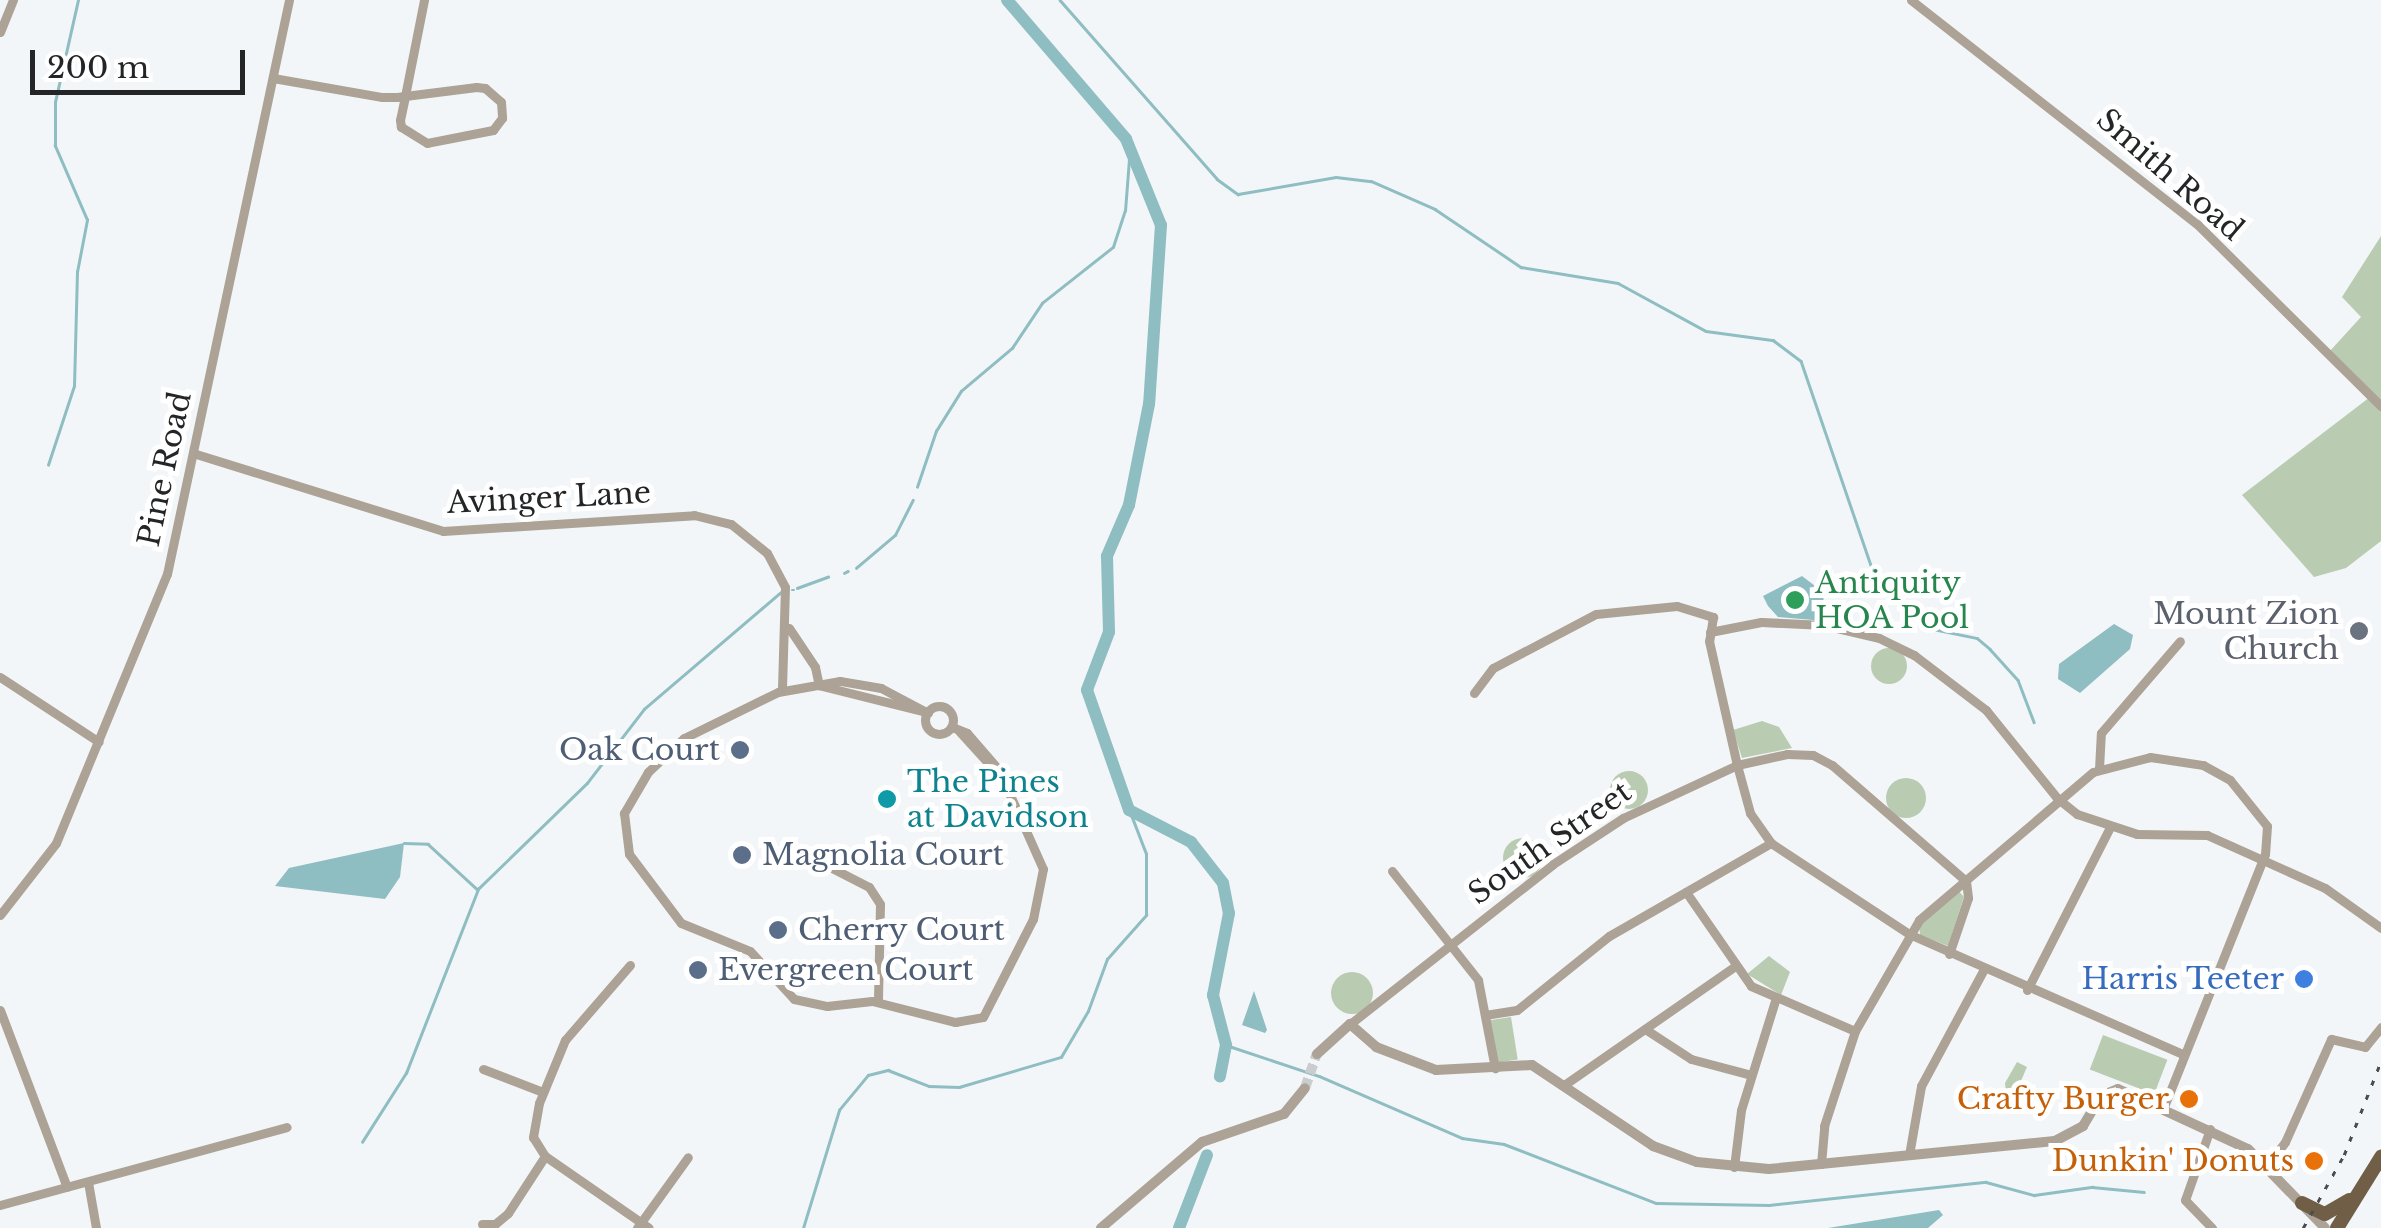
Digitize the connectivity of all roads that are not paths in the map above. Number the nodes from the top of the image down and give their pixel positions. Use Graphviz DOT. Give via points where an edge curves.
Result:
graph roads {
  1 [pos="13,0"];
  2 [pos="289,0"];
  3 [pos="424,0"];
  4 [pos="1911,0"];
  5 [pos="0,32"];
  6 [pos="273,78"];
  7 [pos="405,96"];
  8 [pos="2381,406"];
  9 [pos="196,454"];
  10 [pos="788,625"];
  11 [pos="1710,632"];
  12 [pos="2180,641"];
  13 [pos="0,677"];
  14 [pos="821,686"];
  15 [pos="782,690"];
  16 [pos="1474,694"];
  17 [pos="927,712"];
  18 [pos="956,729"];
  19 [pos="99,742"];
  20 [pos="1737,765"];
  21 [pos="2098,769"];
  22 [pos="2056,798"];
  23 [pos="2109,829"];
  24 [pos="1771,843"];
  25 [pos="2262,863"];
  26 [pos="828,866"];
  27 [pos="1392,870"];
  28 [pos="1966,881"];
  29 [pos="1686,892"];
  30 [pos="0,915"];
  31 [pos="2381,928"];
  32 [pos="1909,934"];
  33 [pos="1452,944"];
  34 [pos="1949,954"];
  35 [pos="630,965"];
  36 [pos="1734,967"];
  37 [pos="1983,971"];
  38 [pos="2027,990"];
  39 [pos="1775,1001"];
  40 [pos="878,1002"];
  41 [pos="0,1010"];
  42 [pos="1485,1015"];
  43 [pos="1350,1024"];
  44 [pos="2381,1027"];
  45 [pos="1644,1029"];
  46 [pos="1855,1031"];
  47 [pos="1317,1054"];
  48 [pos="2184,1054"];
  49 [pos="1496,1068"];
  50 [pos="483,1069"];
  51 [pos="1752,1076"];
  52 [pos="1564,1085"];
  53 [pos="1305,1088"];
  54 [pos="543,1092"];
  55 [pos="2164,1107"];
  56 [pos="287,1127"];
  57 [pos="2210,1129"];
  58 [pos="545,1156"];
  59 [pos="1909,1156"];
  60 [pos="2381,1157"];
  61 [pos="688,1158"];
  62 [pos="1821,1164"];
  63 [pos="2267,1166"];
  64 [pos="1734,1167"];
  65 [pos="88,1182"];
  66 [pos="2364,1186"];
  67 [pos="67,1187"];
  68 [pos="2302,1203"];
  69 [pos="0,1205"];
  70 [pos="482,1224"];
  71 [pos="642,1226"];
  72 [pos="96,1228"];
  73 [pos="1101,1228"];
  74 [pos="2212,1228"];
  75 [pos="2325,1228"];
  76 [pos="2338,1228"];
  1 -- 5 [label="street"];
  2 -- 6 [label="street, Pine Road"];
  3 -- 7 [label="street"];
  4 -- 8 [label="street, Smith Road" via="2197,224"];
  6 -- 7 [label="street"];
  6 -- 9 [label="street, Pine Road"];
  7 -- 7 [label="street" via="401,127 418,142 487,134 502,118 501,102 486,88"];
  9 -- 10 [label="street, Avinger Lane" via="443,531 714,518 743,530 769,555 786,593"];
  9 -- 19 [label="street, Pine Road" via="167,574"];
  10 -- 14 [label="street, Avinger Lane"];
  10 -- 15 [label="street, Avinger Lane"];
  11 -- 16 [label="street" via="1713,617 1677,606 1596,614 1492,668"];
  11 -- 20 [label="street"];
  11 -- 22 [label="street" via="1777,622 1879,638 1986,710"];
  12 -- 21 [label="street" via="2101,733"];
  13 -- 19 [label="street"];
  14 -- 15 [label="street"];
  14 -- 17 [label="street"];
  15 -- 40 [label="street" via="676,743 630,797 626,845 681,923 750,951 788,995 816,1006"];
  17 -- 18 [label="street" via="947,708"];
  17 -- 18 [label="street" via="934,734"];
  18 -- 40 [label="street" via="999,775 1032,833 1043,869 1033,919 983,1017 955,1022"];
  19 -- 30 [label="street, Pine Road" via="47,860"];
  20 -- 24 [label="street" via="1750,813"];
  20 -- 28 [label="street, South Street" via="1812,755"];
  20 -- 33 [label="street, South Street" via="1587,840"];
  21 -- 22 [label="street"];
  21 -- 25 [label="street" via="2162,758 2203,764 2230,780 2266,826"];
  22 -- 23 [label="street"];
  22 -- 28 [label="street"];
  23 -- 25 [label="street" via="2207,835"];
  23 -- 38 [label="street"];
  24 -- 29 [label="street"];
  24 -- 32 [label="street"];
  25 -- 31 [label="street" via="2325,888"];
  25 -- 48 [label="street"];
  26 -- 40 [label="street" via="869,887 880,904"];
  27 -- 33 [label="street"];
  28 -- 32 [label="street"];
  28 -- 34 [label="street" via="1968,898"];
  29 -- 36 [label="street"];
  29 -- 42 [label="street" via="1610,936 1516,1010"];
  32 -- 34 [label="street"];
  32 -- 46 [label="street"];
  33 -- 42 [label="street" via="1478,980"];
  33 -- 43 [label="street, South Street"];
  34 -- 37 [label="street"];
  35 -- 54 [label="street" via="565,1040"];
  36 -- 39 [label="street"];
  36 -- 45 [label="street"];
  37 -- 38 [label="street"];
  37 -- 59 [label="street" via="1920,1086"];
  38 -- 48 [label="street"];
  39 -- 46 [label="street"];
  39 -- 51 [label="street"];
  41 -- 67 [label="street"];
  42 -- 49 [label="street"];
  43 -- 47 [label="street, South Street"];
  43 -- 49 [label="street" via="1404,1062 1436,1070"];
  44 -- 63 [label="street" via="2365,1046 2330,1039"];
  45 -- 51 [label="street" via="1690,1058"];
  45 -- 52 [label="street"];
  46 -- 62 [label="street" via="1824,1126"];
  48 -- 55 [label="street"];
  49 -- 52 [label="street" via="1532,1065"];
  50 -- 54 [label="street"];
  51 -- 64 [label="street"];
  52 -- 64 [label="street" via="1622,1131 1698,1162"];
  53 -- 73 [label="street" via="1284,1114 1202,1142"];
  54 -- 58 [label="street" via="533,1138"];
  55 -- 57 [label="street"];
  55 -- 59 [label="street" via="2111,1089 2066,1138"];
  56 -- 65 [label="street"];
  57 -- 63 [label="street"];
  57 -- 74 [label="street" via="2186,1200"];
  58 -- 70 [label="street" via="508,1213 495,1224"];
  58 -- 71 [label="street"];
  59 -- 62 [label="street"];
  60 -- 66 [label="main road"];
  61 -- 71 [label="street"];
  62 -- 64 [label="street"];
  63 -- 68 [label="street"];
  65 -- 67 [label="street"];
  65 -- 72 [label="street"];
  66 -- 68 [label="main road" via="2332,1213"];
  66 -- 76 [label="main road"];
  67 -- 69 [label="street"];
  68 -- 75 [label="street"];
}
